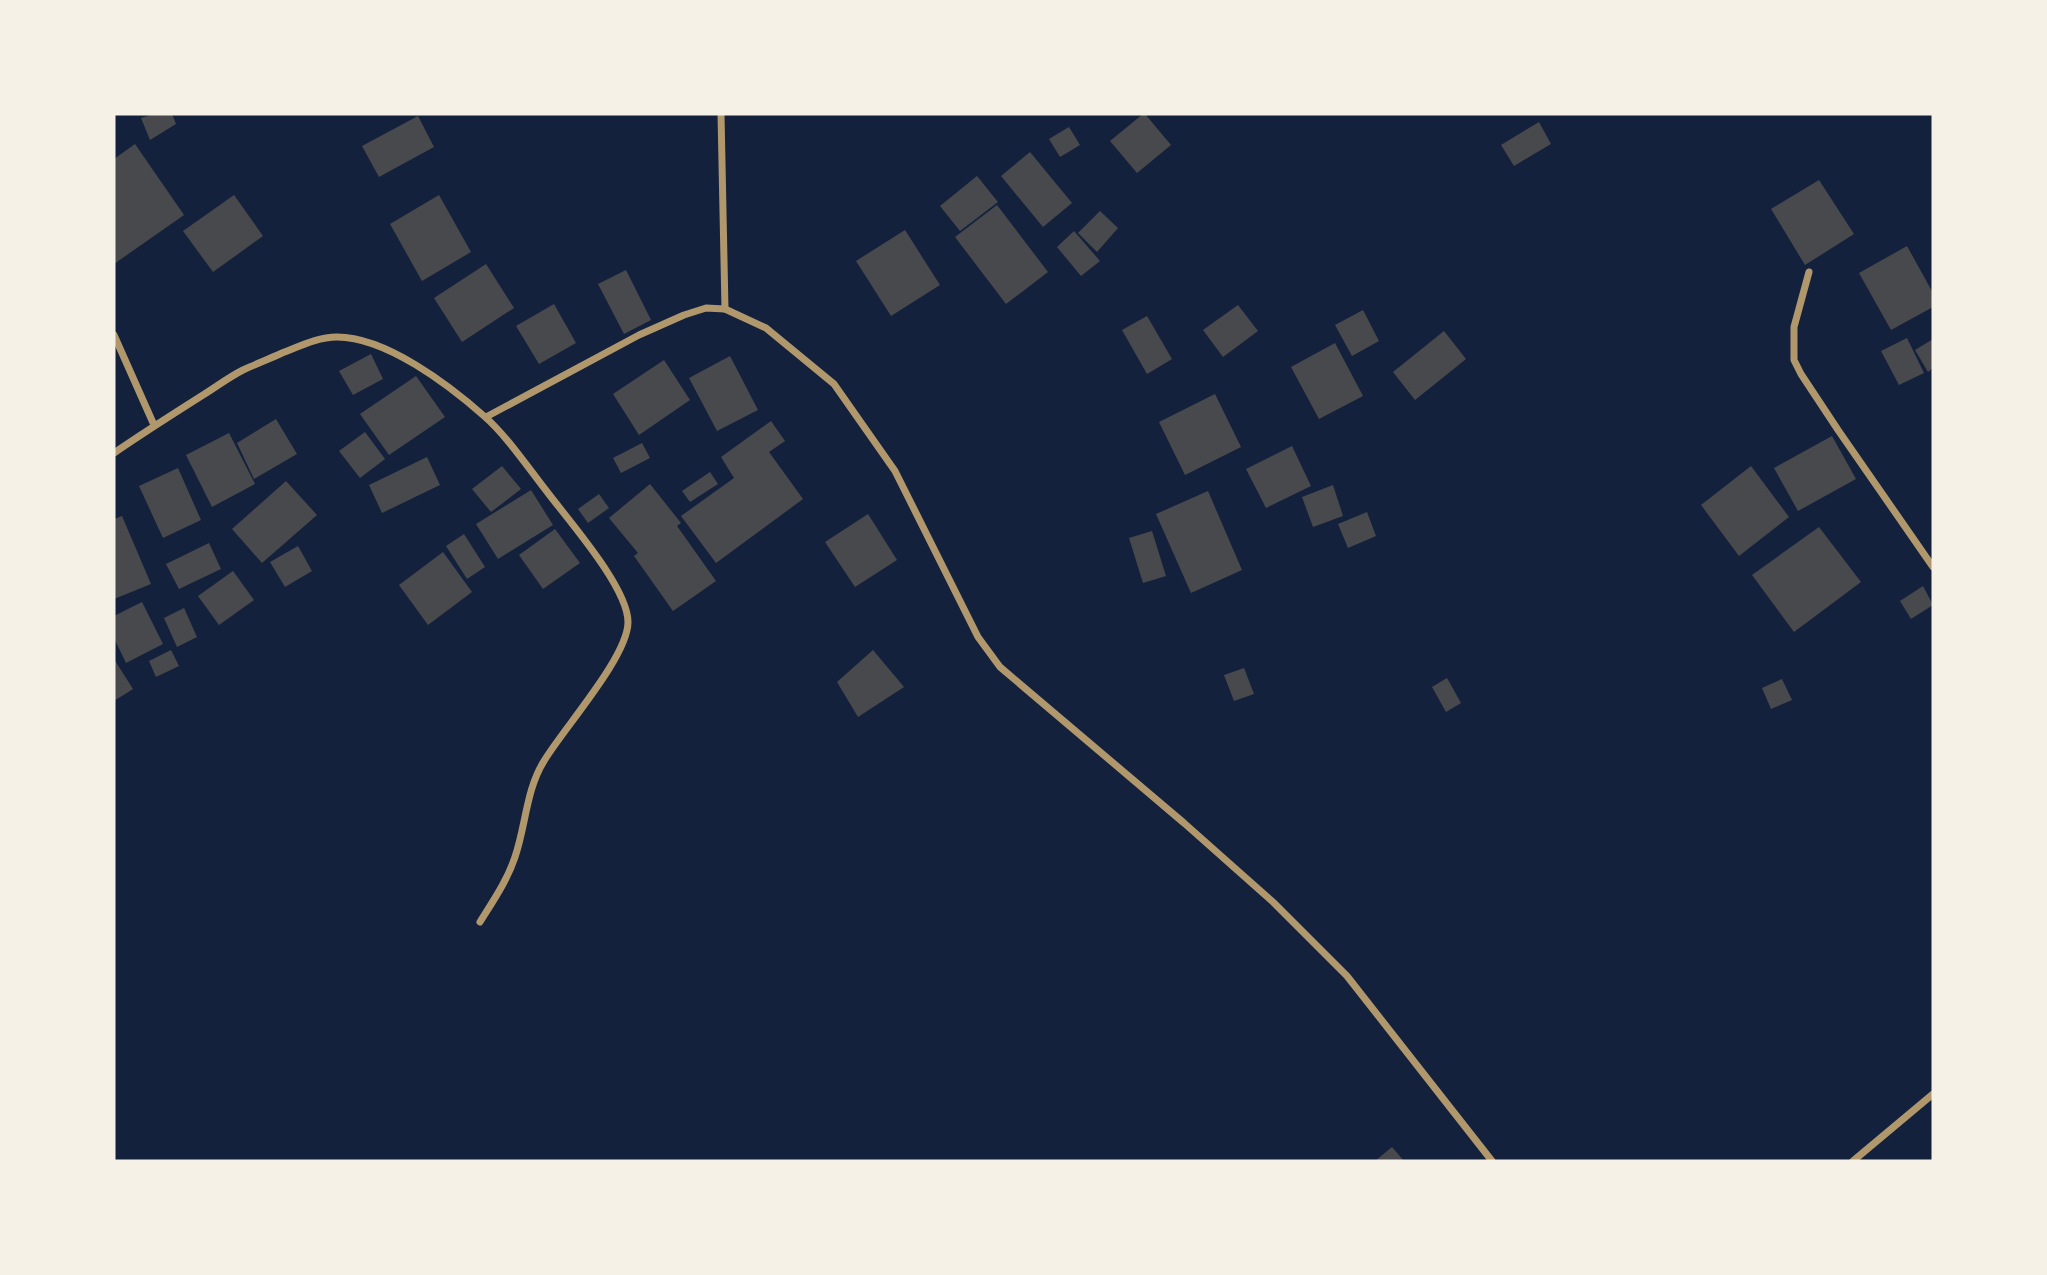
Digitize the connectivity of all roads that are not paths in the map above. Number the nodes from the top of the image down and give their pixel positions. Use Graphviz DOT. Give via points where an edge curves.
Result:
graph roads {
  1 [pos="721,114"];
  2 [pos="1808,272"];
  3 [pos="725,309"];
  4 [pos="114,335"];
  5 [pos="486,417"];
  6 [pos="154,425"];
  7 [pos="114,453"];
  8 [pos="1933,568"];
  9 [pos="480,922"];
  10 [pos="1933,1094"];
  11 [pos="1492,1161"];
  12 [pos="1853,1161"];
  1 -- 3 [label="street"];
  2 -- 8 [label="street" via="1794,327 1794,360"];
  3 -- 5 [label="street" via="706,308 684,315"];
  3 -- 11 [label="street" via="766,328 834,384 895,471 978,637 1000,667 1283,911 1347,976"];
  4 -- 6 [label="street"];
  5 -- 6 [label="street" via="409,360 362,341 335,336 312,340 242,371"];
  5 -- 9 [label="street" via="612,578 628,621 615,658 535,778 515,858"];
  6 -- 7 [label="street"];
  10 -- 12 [label="street"];
}
